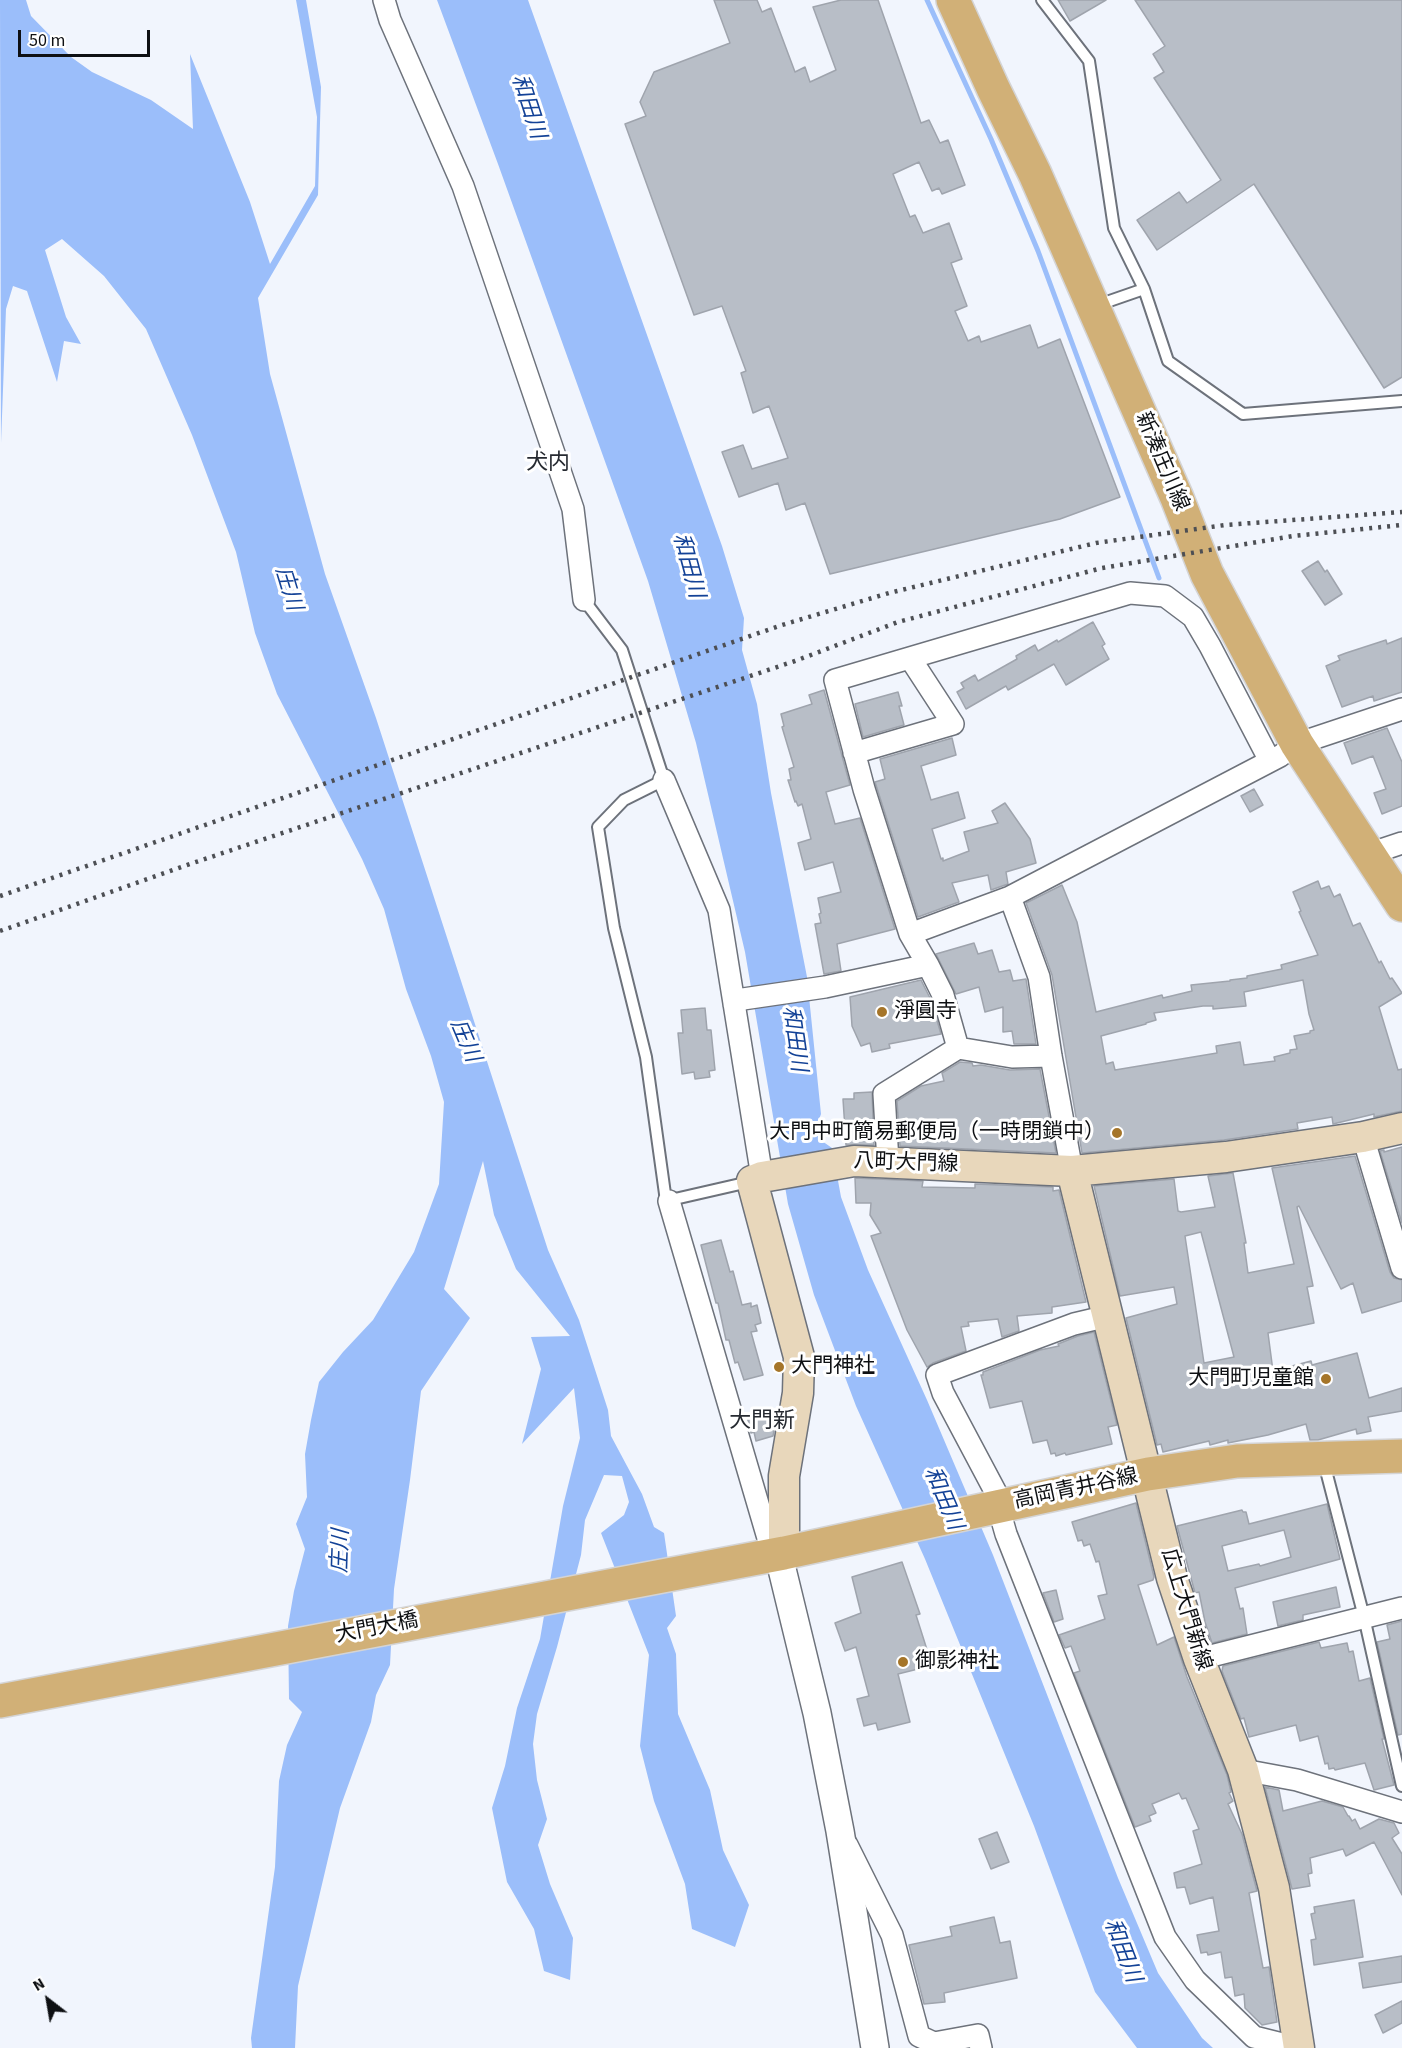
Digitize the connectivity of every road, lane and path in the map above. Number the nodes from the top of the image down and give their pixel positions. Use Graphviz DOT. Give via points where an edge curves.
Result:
graph roads {
  1 [pos="384,0"];
  2 [pos="953,0"];
  3 [pos="1042,0"];
  4 [pos="1144,289"];
  5 [pos="1093,307"];
  6 [pos="1402,400"];
  7 [pos="584,600"];
  8 [pos="910,658"];
  9 [pos="1402,709"];
  10 [pos="1297,744"];
  11 [pos="855,753"];
  12 [pos="1270,761"];
  13 [pos="664,780"];
  14 [pos="1402,843"];
  15 [pos="1369,854"];
  16 [pos="1011,897"];
  17 [pos="1402,905"];
  18 [pos="910,934"];
  19 [pos="928,965"];
  20 [pos="739,1001"];
  21 [pos="958,1048"];
  22 [pos="1051,1056"];
  23 [pos="1402,1128"];
  24 [pos="1364,1137"];
  25 [pos="888,1162"];
  26 [pos="1072,1171"];
  27 [pos="757,1179"];
  28 [pos="669,1201"];
  29 [pos="1402,1268"];
  30 [pos="1108,1316"];
  31 [pos="1402,1456"];
  32 [pos="1322,1457"];
  33 [pos="1148,1474"];
  34 [pos="998,1506"];
  35 [pos="770,1555"];
  36 [pos="1402,1608"];
  37 [pos="1364,1617"];
  38 [pos="1199,1659"];
  39 [pos="0,1701"];
  40 [pos="1243,1770"];
  41 [pos="1402,1786"];
  42 [pos="1402,1812"];
  43 [pos="840,1831"];
  44 [pos="875,2048"];
  45 [pos="981,2048"];
  46 [pos="1298,2048"];
  1 -- 7 [label="street" via="463,186 573,509"];
  2 -- 5 [label="main road, 新湊庄川線"];
  3 -- 4 [label="lane" via="1089,61 1114,228"];
  4 -- 5 [label="lane"];
  4 -- 6 [label="lane" via="1168,361 1243,414"];
  5 -- 10 [label="main road, 新湊庄川線" via="1207,574"];
  7 -- 13 [label="lane" via="622,651"];
  8 -- 11 [label="street" via="835,680"];
  8 -- 11 [label="street" via="953,724"];
  8 -- 12 [label="street" via="1130,593 1165,596 1193,617"];
  9 -- 10 [label="street"];
  10 -- 12 [label="street"];
  10 -- 15 [label="main road, 新湊庄川線"];
  11 -- 18 [label="street"];
  12 -- 16 [label="street"];
  13 -- 20 [label="street" via="719,910"];
  13 -- 28 [label="lane" via="624,800 598,827 614,928 646,1057"];
  14 -- 15 [label="street"];
  15 -- 17 [label="main road, 新湊庄川線"];
  16 -- 18 [label="street"];
  16 -- 22 [label="street" via="1039,977"];
  18 -- 19 [label="street"];
  19 -- 20 [label="street"];
  19 -- 21 [label="street" via="943,995"];
  20 -- 27 [label="street"];
  21 -- 22 [label="street" via="1012,1057"];
  21 -- 25 [label="street" via="885,1094"];
  22 -- 26 [label="street"];
  23 -- 24 [label="main road, 八町大門線"];
  24 -- 26 [label="main road, 八町大門線" via="1226,1157"];
  24 -- 29 [label="street"];
  25 -- 26 [label="main road, 八町大門線"];
  25 -- 27 [label="main road, 八町大門線" via="854,1161"];
  26 -- 30 [label="main road, 広上大門新線"];
  27 -- 28 [label="lane"];
  27 -- 35 [label="main road" via="799,1357 798,1392"];
  28 -- 35 [label="street"];
  30 -- 33 [label="main road, 広上大門新線"];
  30 -- 34 [label="street" via="1074,1324 937,1375"];
  31 -- 32 [label="main road, 高岡青井谷線"];
  32 -- 33 [label="main road, 高岡青井谷線" via="1237,1461"];
  32 -- 37 [label="lane"];
  33 -- 34 [label="main road, 高岡青井谷線"];
  33 -- 38 [label="main road, 広上大門新線" via="1172,1578"];
  34 -- 35 [label="main road, 高岡青井谷線"];
  34 -- 46 [label="street" via="1005,1534 1165,1937 1195,1980 1254,2037"];
  35 -- 39 [label="main road, 大門大橋"];
  35 -- 43 [label="street" via="782,1569 815,1704"];
  36 -- 37 [label="street"];
  37 -- 38 [label="street"];
  37 -- 41 [label="lane"];
  38 -- 40 [label="main road, 広上大門新線"];
  40 -- 42 [label="street" via="1298,1780"];
  40 -- 46 [label="main road, 広上大門新線" via="1274,1888"];
  43 -- 44 [label="street"];
  43 -- 45 [label="street" via="892,1935 918,2036 934,2043 978,2036"];
}
